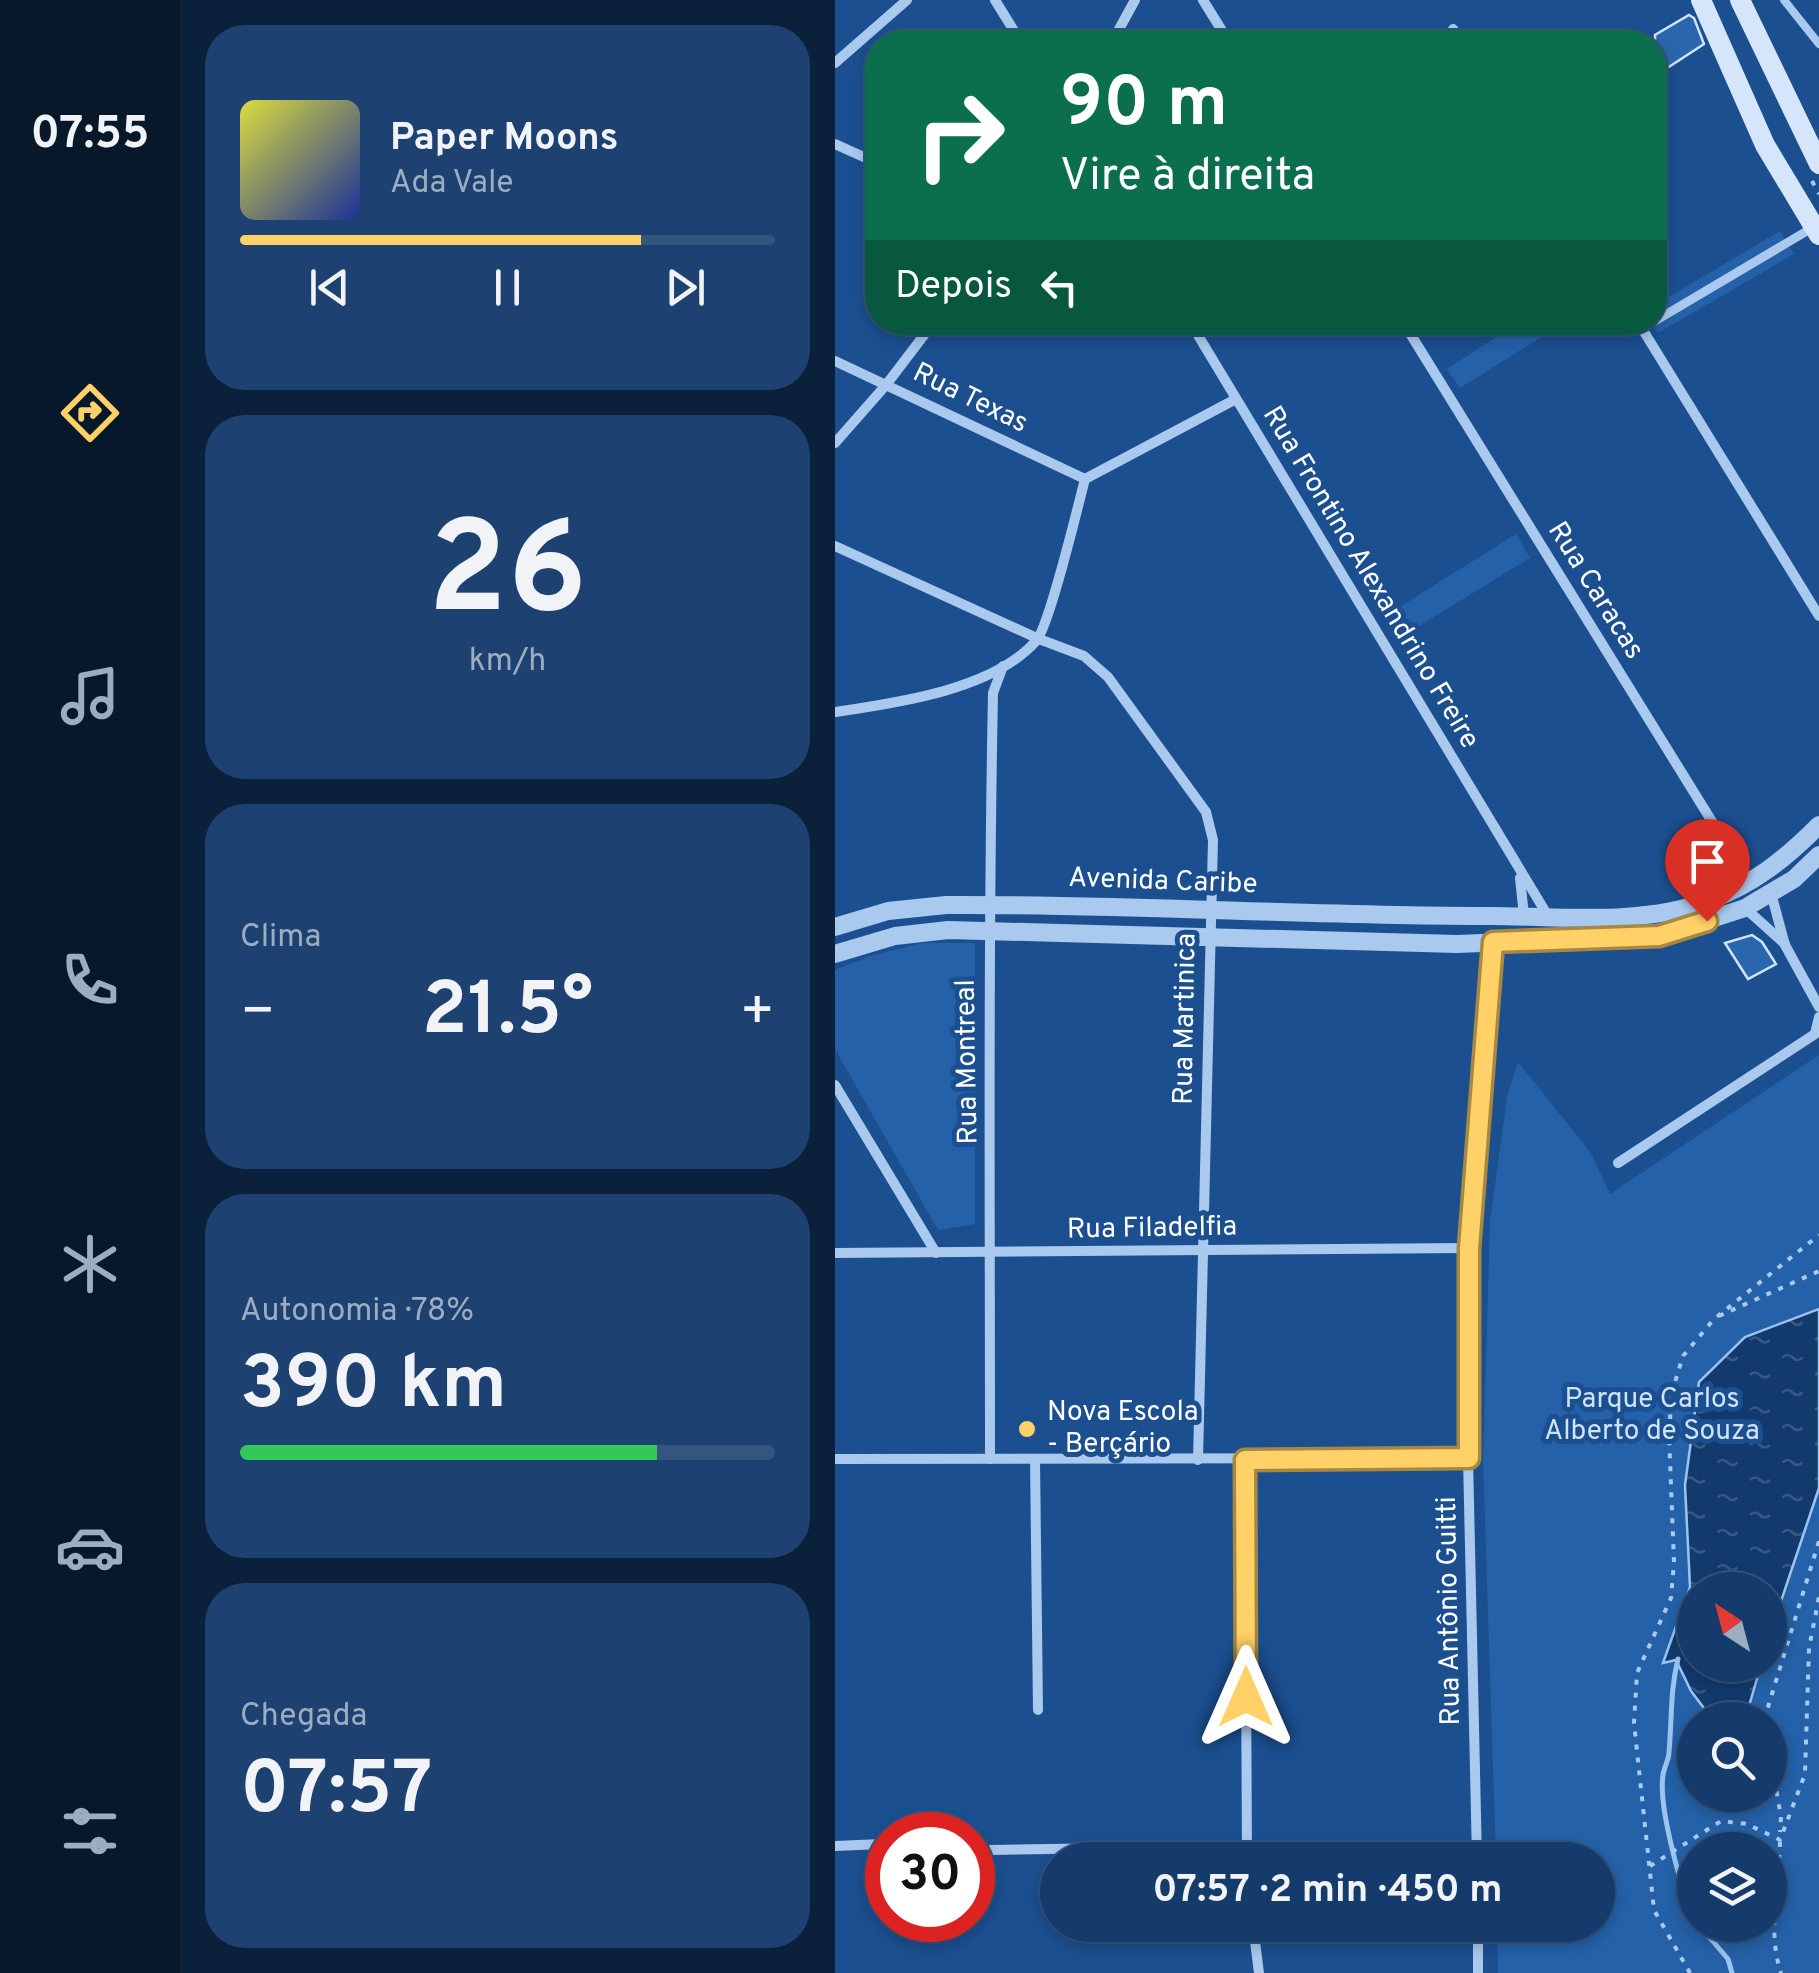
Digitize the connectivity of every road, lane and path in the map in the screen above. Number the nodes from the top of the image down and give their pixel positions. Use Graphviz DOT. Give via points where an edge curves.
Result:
graph roads {
  1 [pos="907,0"];
  2 [pos="995,0"];
  3 [pos="1135,0"];
  4 [pos="1203,0"];
  5 [pos="1701,0"];
  6 [pos="1740,0"];
  7 [pos="1783,0"];
  8 [pos="873,30"];
  9 [pos="1014,30"];
  10 [pos="1119,30"];
  11 [pos="1222,30"];
  12 [pos="865,37"];
  13 [pos="1819,44"];
  14 [pos="835,63"];
  15 [pos="835,144"];
  16 [pos="865,158"];
  17 [pos="1819,164"];
  18 [pos="1816,231"];
  19 [pos="1667,312"];
  20 [pos="924,335"];
  21 [pos="1197,335"];
  22 [pos="1411,335"];
  23 [pos="1654,335"];
  24 [pos="835,361"];
  25 [pos="887,385"];
  26 [pos="1236,399"];
  27 [pos="835,443"];
  28 [pos="1085,478"];
  29 [pos="835,546"];
  30 [pos="1819,616"];
  31 [pos="1039,639"];
  32 [pos="1003,666"];
  33 [pos="835,712"];
  34 [pos="1819,826"];
  35 [pos="1819,855"];
  36 [pos="1513,857"];
  37 [pos="1750,882"];
  38 [pos="1771,893"];
  39 [pos="989,904"];
  40 [pos="1745,908"];
  41 [pos="1211,911"];
  42 [pos="1493,916"];
  43 [pos="1524,916"];
  44 [pos="1548,916"];
  45 [pos="835,927"];
  46 [pos="989,932"];
  47 [pos="1211,938"];
  48 [pos="1520,941"];
  49 [pos="1492,942"];
  50 [pos="1785,945"];
  51 [pos="835,954"];
  52 [pos="1819,1007"];
  53 [pos="1819,1017"];
  54 [pos="835,1086"];
  55 [pos="1617,1163"];
  56 [pos="1819,1235"];
  57 [pos="1469,1248"];
  58 [pos="1203,1250"];
  59 [pos="936,1252"];
  60 [pos="835,1253"];
  61 [pos="992,1253"];
  62 [pos="1819,1271"];
  63 [pos="1713,1319"];
  64 [pos="1469,1458"];
  65 [pos="835,1459"];
  66 [pos="990,1459"];
  67 [pos="1035,1459"];
  68 [pos="1198,1460"];
  69 [pos="1245,1460"];
  70 [pos="1819,1541"];
  71 [pos="1819,1597"];
  72 [pos="1770,1702"];
  73 [pos="1038,1710"];
  74 [pos="1701,1832"];
  75 [pos="1764,1832"];
  76 [pos="1783,1832"];
  77 [pos="1246,1842"];
  78 [pos="1477,1842"];
  79 [pos="865,1845"];
  80 [pos="835,1846"];
  81 [pos="1677,1848"];
  82 [pos="1040,1849"];
  83 [pos="995,1850"];
  84 [pos="1650,1866"];
  85 [pos="1255,1942"];
  86 [pos="1478,1942"];
  87 [pos="1776,1942"];
  88 [pos="1259,1973"];
  89 [pos="1479,1973"];
  90 [pos="1690,1973"];
  91 [pos="1781,1973"];
  1 -- 8 [label="street"];
  2 -- 9 [label="street"];
  3 -- 10 [label="street"];
  4 -- 11 [label="street"];
  5 -- 18 [label="main road" via="1765,145"];
  6 -- 17 [label="main road"];
  7 -- 13 [label="lane"];
  12 -- 14 [label="street"];
  15 -- 16 [label="street"];
  18 -- 19 [label="street"];
  20 -- 25 [label="street"];
  21 -- 26 [label="street, Rua Frontino Alexandrino Freire"];
  22 -- 37 [label="street, Rua Caracas"];
  23 -- 30 [label="street"];
  24 -- 25 [label="street, Rua Texas"];
  25 -- 27 [label="street"];
  25 -- 28 [label="street, Rua Texas"];
  26 -- 28 [label="street"];
  26 -- 36 [label="street, Rua Frontino Alexandrino Freire"];
  28 -- 31 [label="street"];
  29 -- 31 [label="street, Rua Martinica"];
  31 -- 32 [label="street"];
  31 -- 41 [label="street, Rua Martinica" via="1083,656 1109,677 1205,812 1213,840"];
  32 -- 33 [label="street" via="903,702"];
  32 -- 39 [label="street, Rua Montreal" via="993,693"];
  34 -- 37 [label="street, Avenida Caribe"];
  35 -- 38 [label="street, Avenida Caribe"];
  36 -- 43 [label="street, Rua Frontino Alexandrino Freire"];
  36 -- 44 [label="street, Rua Frontino Alexandrino Freire"];
  37 -- 44 [label="street, Avenida Caribe" via="1655,914"];
  38 -- 40 [label="street, Avenida Caribe"];
  38 -- 50 [label="street"];
  39 -- 41 [label="street, Avenida Caribe"];
  39 -- 45 [label="street, Avenida Caribe" via="888,911"];
  39 -- 46 [label="street, Rua Montreal"];
  40 -- 48 [label="street, Avenida Caribe" via="1659,936"];
  40 -- 50 [label="street"];
  41 -- 42 [label="street, Avenida Caribe"];
  41 -- 47 [label="street, Rua Martinica"];
  42 -- 43 [label="street, Avenida Caribe"];
  42 -- 49 [label="street" via="1484,930"];
  43 -- 44 [label="street, Avenida Caribe"];
  43 -- 48 [label="street" via="1528,931"];
  46 -- 47 [label="street, Avenida Caribe"];
  46 -- 51 [label="street, Avenida Caribe" via="895,936"];
  46 -- 61 [label="street, Rua Montreal"];
  47 -- 49 [label="street, Avenida Caribe"];
  47 -- 58 [label="street, Rua Martinica"];
  48 -- 49 [label="street, Avenida Caribe"];
  49 -- 57 [label="street, Rua Antônio Guitti"];
  50 -- 52 [label="street"];
  53 -- 55 [label="street" via="1815,1034"];
  54 -- 59 [label="street"];
  56 -- 63 [label="path"];
  57 -- 58 [label="street, Rua Filadelfia"];
  57 -- 64 [label="street, Rua Antônio Guitti"];
  58 -- 61 [label="street, Rua Filadelfia"];
  58 -- 68 [label="street, Rua Martinica"];
  59 -- 60 [label="street, Rua Filadelfia"];
  59 -- 61 [label="street, Rua Filadelfia"];
  61 -- 66 [label="street, Rua Montreal"];
  62 -- 63 [label="path"];
  63 -- 84 [label="path" via="1683,1356 1673,1392 1671,1598 1637,1673 1634,1722"];
  64 -- 69 [label="street"];
  64 -- 78 [label="street, Rua Antônio Guitti"];
  65 -- 66 [label="street"];
  66 -- 67 [label="street"];
  67 -- 68 [label="street"];
  67 -- 73 [label="street"];
  68 -- 69 [label="street"];
  69 -- 77 [label="street"];
  70 -- 72 [label="path"];
  71 -- 76 [label="path" via="1809,1648 1805,1774"];
  74 -- 75 [label="path" via="1721,1821"];
  79 -- 80 [label="street"];
  81 -- 84 [label="path"];
  82 -- 83 [label="street"];
  84 -- 90 [label="path" via="1655,1910"];
  85 -- 88 [label="street"];
  86 -- 89 [label="street"];
  87 -- 91 [label="path"];
}
